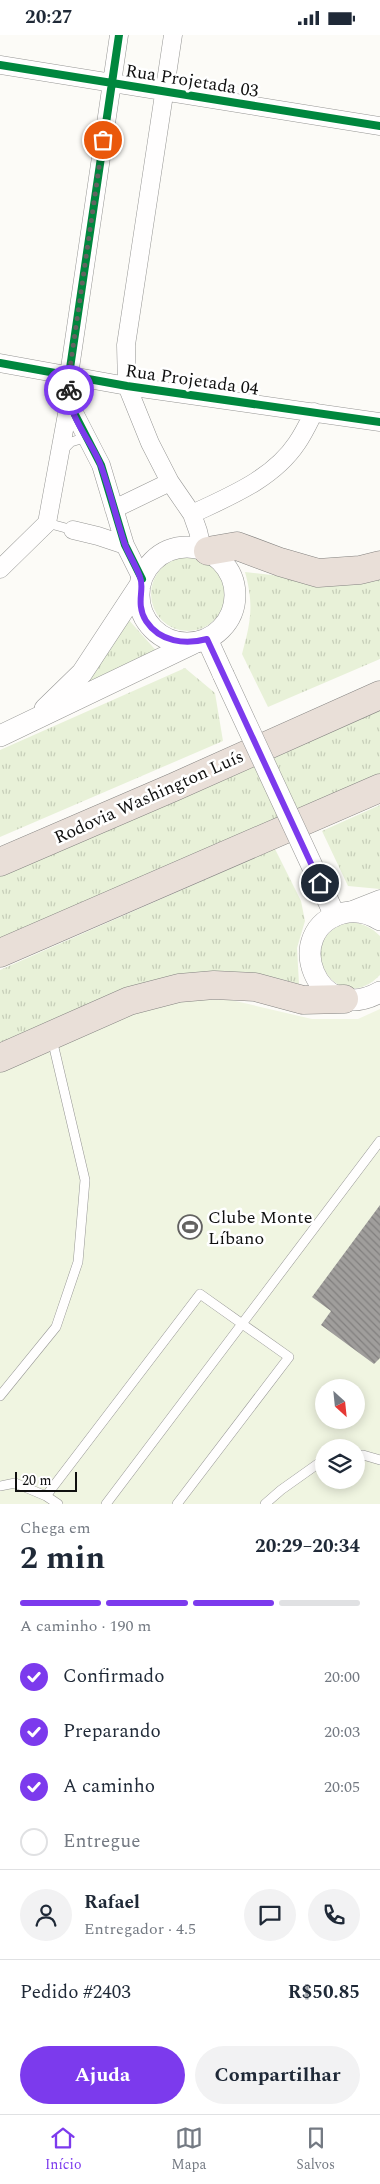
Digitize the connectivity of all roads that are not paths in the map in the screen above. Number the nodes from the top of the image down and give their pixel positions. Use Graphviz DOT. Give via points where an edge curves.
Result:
graph roads {
  1 [pos="119,35"];
  2 [pos="173,35"];
  3 [pos="0,65"];
  4 [pos="112,83"];
  5 [pos="164,92"];
  6 [pos="380,126"];
  7 [pos="0,363"];
  8 [pos="69,375"];
  9 [pos="127,386"];
  10 [pos="68,403"];
  11 [pos="314,412"];
  12 [pos="380,422"];
  13 [pos="87,437"];
  14 [pos="59,454"];
  15 [pos="170,482"];
  16 [pos="114,509"];
  17 [pos="192,514"];
  18 [pos="47,523"];
  19 [pos="73,530"];
  20 [pos="125,545"];
  21 [pos="205,550"];
  22 [pos="380,565"];
  23 [pos="0,569"];
  24 [pos="141,582"];
  25 [pos="200,641"];
  26 [pos="380,695"];
  27 [pos="34,721"];
  28 [pos="0,736"];
  29 [pos="380,788"];
  30 [pos="0,862"];
  31 [pos="380,899"];
  32 [pos="341,914"];
  33 [pos="380,920"];
  34 [pos="0,953"];
  35 [pos="380,992"];
  36 [pos="344,999"];
  37 [pos="52,1036"];
  38 [pos="0,1058"];
  39 [pos="380,1141"];
  40 [pos="243,1325"];
  41 [pos="0,1396"];
  42 [pos="365,1456"];
  43 [pos="380,1460"];
  44 [pos="315,1466"];
  45 [pos="0,1486"];
  46 [pos="46,1496"];
  47 [pos="58,1504"];
  48 [pos="106,1504"];
  49 [pos="177,1504"];
  50 [pos="265,1504"];
  1 -- 4 [label="street"];
  2 -- 5 [label="street"];
  3 -- 4 [label="street, Rua Projetada 03"];
  4 -- 5 [label="street, Rua Projetada 03"];
  4 -- 8 [label="street"];
  5 -- 6 [label="street, Rua Projetada 03"];
  5 -- 9 [label="street" via="126,345"];
  7 -- 8 [label="street, Rua Projetada 04"];
  8 -- 9 [label="street, Rua Projetada 04"];
  8 -- 10 [label="street"];
  9 -- 11 [label="street, Rua Projetada 04"];
  9 -- 15 [label="street"];
  10 -- 13 [label="street"];
  10 -- 14 [label="street"];
  11 -- 12 [label="street, Rua Projetada 04"];
  11 -- 17 [label="street" via="297,443 276,467 237,492"];
  13 -- 14 [label="lane" via="70,443"];
  13 -- 16 [label="street" via="101,465"];
  14 -- 18 [label="street"];
  15 -- 16 [label="street"];
  15 -- 17 [label="street"];
  16 -- 20 [label="street"];
  17 -- 21 [label="street"];
  18 -- 19 [label="lane"];
  18 -- 23 [label="street"];
  19 -- 20 [label="street"];
  20 -- 24 [label="street"];
  21 -- 22 [label="highway" via="237,546 318,573"];
  21 -- 24 [label="street" via="180,547 159,555"];
  21 -- 25 [label="street" via="222,560 236,588 230,618 220,630"];
  24 -- 25 [label="street" via="140,603 146,621 159,634 176,642"];
  24 -- 27 [label="street" via="82,673"];
  25 -- 27 [label="street"];
  25 -- 32 [label="street, bridge" via="223,673 320,883"];
  26 -- 30 [label="highway, Rodovia Washington Luís"];
  27 -- 28 [label="street"];
  29 -- 34 [label="highway"];
  31 -- 32 [label="street"];
  32 -- 33 [label="street" via="364,913"];
  32 -- 36 [label="street" via="321,926 315,935 310,964 318,983"];
  35 -- 36 [label="street" via="362,999"];
  36 -- 37 [label="highway" via="303,1000 256,987 214,985 179,988 129,1001"];
  37 -- 38 [label="highway"];
  37 -- 41 [label="lane" via="85,1180 78,1262 56,1327"];
  39 -- 40 [label="lane"];
  40 -- 46 [label="lane" via="200,1294"];
  40 -- 48 [label="lane"];
  40 -- 49 [label="lane" via="289,1357"];
  42 -- 43 [label="lane"];
  44 -- 50 [label="lane"];
  45 -- 46 [label="lane" via="14,1483"];
  46 -- 47 [label="lane"];
}
